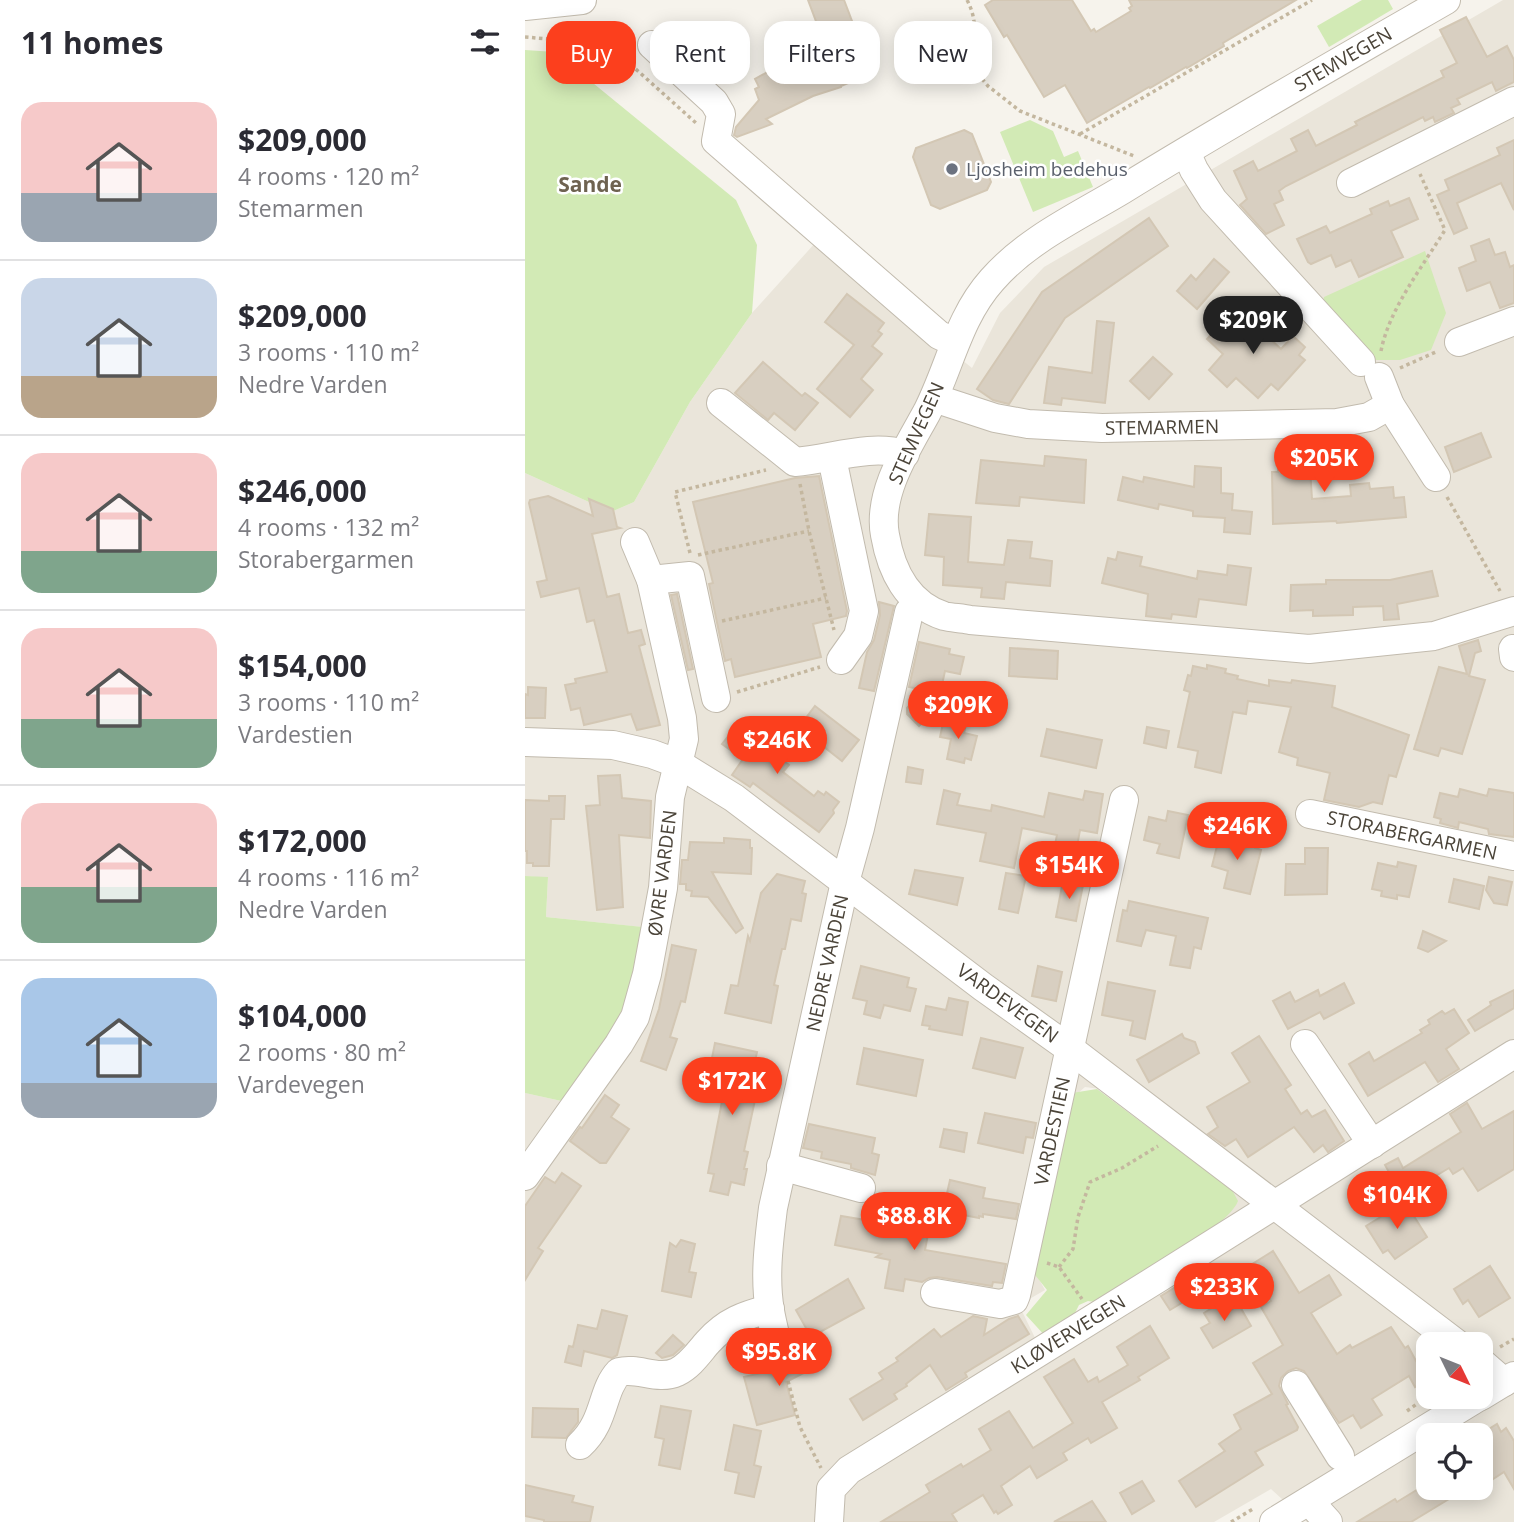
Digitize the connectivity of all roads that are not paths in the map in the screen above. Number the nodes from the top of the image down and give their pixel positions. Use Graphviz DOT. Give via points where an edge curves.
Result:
graph roads {
  1 [pos="582,0"];
  2 [pos="1446,0"];
  3 [pos="525,6"];
  4 [pos="694,84"];
  5 [pos="1514,101"];
  6 [pos="1186,152"];
  7 [pos="1351,183"];
  8 [pos="1514,321"];
  9 [pos="954,342"];
  10 [pos="1459,342"];
  11 [pos="934,398"];
  12 [pos="721,402"];
  13 [pos="1390,405"];
  14 [pos="905,454"];
  15 [pos="831,458"];
  16 [pos="1436,477"];
  17 [pos="635,541"];
  18 [pos="651,580"];
  19 [pos="909,612"];
  20 [pos="1513,612"];
  21 [pos="841,660"];
  22 [pos="716,698"];
  23 [pos="525,742"];
  24 [pos="679,764"];
  25 [pos="1124,800"];
  26 [pos="1310,814"];
  27 [pos="1514,856"];
  28 [pos="845,882"];
  29 [pos="1305,1044"];
  30 [pos="1070,1049"];
  31 [pos="1514,1054"];
  32 [pos="1372,1144"];
  33 [pos="781,1166"];
  34 [pos="525,1175"];
  35 [pos="862,1188"];
  36 [pos="1273,1204"];
  37 [pos="935,1293"];
  38 [pos="770,1309"];
  39 [pos="1441,1332"];
  40 [pos="781,1359"];
  41 [pos="1296,1385"];
  42 [pos="1495,1388"];
  43 [pos="580,1445"];
  44 [pos="1340,1456"];
  45 [pos="1319,1512"];
  46 [pos="829,1522"];
  47 [pos="1274,1522"];
  1 -- 3 [label="street"];
  2 -- 6 [label="street, STEMVEGEN"];
  4 -- 9 [label="street" via="721,114 716,141 939,335"];
  5 -- 7 [label="street"];
  6 -- 9 [label="street, STEMVEGEN" via="1020,253 991,280"];
  6 -- 13 [label="street" via="1213,200 1370,370"];
  8 -- 10 [label="street"];
  9 -- 11 [label="street, STEMVEGEN"];
  11 -- 13 [label="street, STEMARMEN" via="1028,424 1103,428 1337,423 1369,417"];
  11 -- 14 [label="street, STEMVEGEN"];
  12 -- 15 [label="street" via="795,462"];
  13 -- 16 [label="street"];
  14 -- 15 [label="street" via="883,449"];
  14 -- 20 [label="street, STEMVEGEN" via="884,515 888,551 902,584 944,616 1309,649 1434,636"];
  15 -- 21 [label="street" via="864,611 858,636"];
  17 -- 18 [label="street, ØVRE VARDEN"];
  18 -- 22 [label="street" via="690,576"];
  18 -- 24 [label="street, ØVRE VARDEN" via="682,718"];
  19 -- 28 [label="street, NEDRE VARDEN"];
  23 -- 24 [label="street, VARDEVEGEN" via="613,745"];
  24 -- 28 [label="street, VARDEVEGEN" via="734,798"];
  24 -- 34 [label="street, ØVRE VARDEN" via="670,797 663,888 635,1017"];
  25 -- 30 [label="street, VARDESTIEN"];
  26 -- 27 [label="street, STORABERGARMEN"];
  28 -- 30 [label="street, VARDEVEGEN"];
  28 -- 33 [label="street, NEDRE VARDEN"];
  29 -- 32 [label="street"];
  30 -- 36 [label="street, VARDEVEGEN"];
  30 -- 37 [label="street, VARDESTIEN" via="1014,1300 1000,1304"];
  31 -- 32 [label="street, KLØVERVEGEN"];
  32 -- 36 [label="street, KLØVERVEGEN"];
  33 -- 35 [label="street"];
  33 -- 38 [label="street, NEDRE VARDEN" via="768,1245"];
  36 -- 39 [label="street, VARDEVEGEN"];
  36 -- 46 [label="street, KLØVERVEGEN" via="849,1470 831,1489"];
  38 -- 40 [label="street, NEDRE VARDEN"];
  38 -- 43 [label="street" via="731,1322 674,1373 658,1377 619,1372 595,1429"];
  41 -- 44 [label="street"];
  42 -- 45 [label="street"];
  45 -- 47 [label="street"];
}
